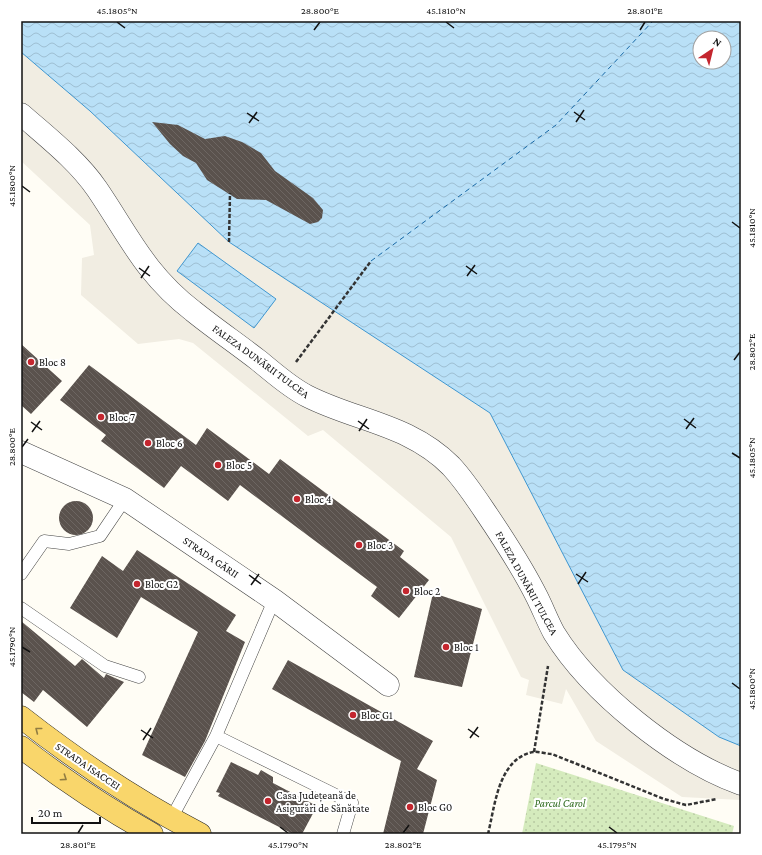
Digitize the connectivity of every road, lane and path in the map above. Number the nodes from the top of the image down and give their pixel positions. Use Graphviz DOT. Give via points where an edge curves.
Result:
graph roads {
  1 [pos="21,114"];
  2 [pos="230,193"];
  3 [pos="229,242"];
  4 [pos="371,261"];
  5 [pos="284,380"];
  6 [pos="21,452"];
  7 [pos="125,499"];
  8 [pos="21,574"];
  9 [pos="274,600"];
  10 [pos="21,608"];
  11 [pos="139,677"];
  12 [pos="546,684"];
  13 [pos="388,685"];
  14 [pos="21,717"];
  15 [pos="216,736"];
  16 [pos="21,747"];
  17 [pos="534,752"];
  18 [pos="741,784"];
  19 [pos="719,799"];
  20 [pos="171,819"];
  21 [pos="152,834"];
  22 [pos="200,834"];
  23 [pos="343,834"];
  24 [pos="488,834"];
  1 -- 5 [label="street, FALEZA DUNĂRII TULCEA" via="73,162 95,187 132,246 167,289"];
  2 -- 3 [label="path"];
  4 -- 5 [label="path"];
  5 -- 18 [label="street, FALEZA DUNĂRII TULCEA" via="303,394 332,408 386,425 433,450 452,467 473,494 506,543 537,596 554,632 592,682 656,736 690,759"];
  6 -- 7 [label="street, STRADA GĂRII"];
  7 -- 8 [label="lane" via="100,536 69,544 44,541"];
  7 -- 9 [label="street, STRADA GĂRII"];
  9 -- 13 [label="street, STRADA GĂRII"];
  9 -- 15 [label="lane"];
  10 -- 11 [label="lane" via="105,666"];
  12 -- 17 [label="path"];
  20 -- 14 [label="main road, STRADA ISACCEI, one-way" via="126,792"];
  15 -- 20 [label="lane"];
  15 -- 23 [label="lane" via="352,803"];
  16 -- 21 [label="main road, one-way" via="45,766"];
  17 -- 19 [label="path" via="552,754 664,799 686,805"];
  17 -- 24 [label="path" via="522,756 510,765 503,778"];
  20 -- 22 [label="main road, STRADA ISACCEI"];
}
